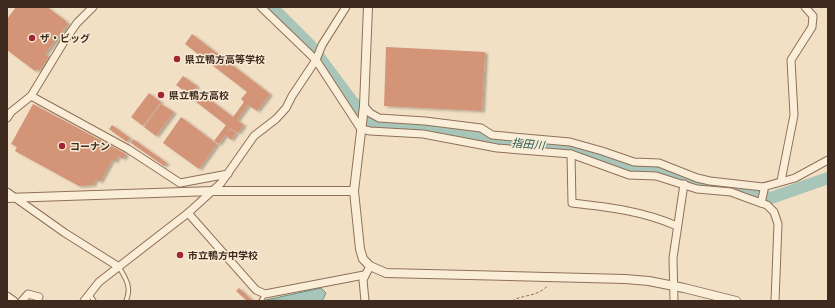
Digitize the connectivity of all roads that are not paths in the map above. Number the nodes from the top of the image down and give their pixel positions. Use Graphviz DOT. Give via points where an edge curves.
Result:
graph roads {
  1 [pos="93,7"];
  2 [pos="262,7"];
  3 [pos="346,7"];
  4 [pos="368,7"];
  5 [pos="805,7"];
  6 [pos="316,60"];
  7 [pos="31,96"];
  8 [pos="364,106"];
  9 [pos="7,118"];
  10 [pos="361,129"];
  11 [pos="570,154"];
  12 [pos="828,160"];
  13 [pos="228,174"];
  14 [pos="781,181"];
  15 [pos="684,184"];
  16 [pos="764,188"];
  17 [pos="213,191"];
  18 [pos="354,191"];
  19 [pos="7,192"];
  20 [pos="11,198"];
  21 [pos="761,201"];
  22 [pos="188,213"];
  23 [pos="677,226"];
  24 [pos="370,266"];
  25 [pos="119,267"];
  26 [pos="364,275"];
  27 [pos="674,286"];
  28 [pos="7,296"];
  29 [pos="39,297"];
  30 [pos="92,298"];
  31 [pos="263,298"];
  32 [pos="14,301"];
  33 [pos="22,301"];
  34 [pos="84,301"];
  35 [pos="126,301"];
  36 [pos="365,301"];
  37 [pos="674,301"];
  38 [pos="736,301"];
  39 [pos="775,301"];
  1 -- 7 [label="street" via="65,40"];
  2 -- 6 [label="street"];
  3 -- 6 [label="street" via="322,45"];
  4 -- 8 [label="street"];
  5 -- 14 [label="street" via="813,16 812,27 791,60 794,115"];
  6 -- 10 [label="street"];
  6 -- 13 [label="street" via="286,108 254,136"];
  7 -- 9 [label="street"];
  7 -- 13 [label="street" via="128,148 180,183"];
  8 -- 10 [label="street"];
  8 -- 16 [label="street" via="379,118 481,128 492,135 570,142 634,162 659,163 710,181"];
  10 -- 11 [label="street" via="423,134 497,148"];
  10 -- 18 [label="street"];
  11 -- 15 [label="street" via="628,175 656,176"];
  11 -- 23 [label="street" via="572,203 637,212"];
  12 -- 14 [label="street" via="795,178"];
  13 -- 17 [label="street"];
  14 -- 16 [label="street"];
  15 -- 21 [label="street" via="697,189 731,192"];
  15 -- 23 [label="street"];
  16 -- 21 [label="street"];
  17 -- 18 [label="street"];
  17 -- 20 [label="street"];
  17 -- 22 [label="street"];
  18 -- 24 [label="street" via="360,249 363,259"];
  19 -- 20 [label="street"];
  20 -- 25 [label="street"];
  21 -- 39 [label="street" via="774,212 778,224"];
  22 -- 25 [label="street"];
  22 -- 31 [label="street"];
  23 -- 27 [label="street" via="673,258"];
  24 -- 26 [label="street"];
  24 -- 27 [label="street" via="386,272 625,279"];
  25 -- 30 [label="street" via="99,282"];
  25 -- 35 [label="lane" via="128,284 129,294"];
  26 -- 31 [label="street"];
  26 -- 36 [label="street"];
  27 -- 37 [label="street"];
  27 -- 38 [label="street"];
  28 -- 32 [label="street"];
  29 -- 33 [label="street" via="28,294"];
  30 -- 34 [label="street"];
}
